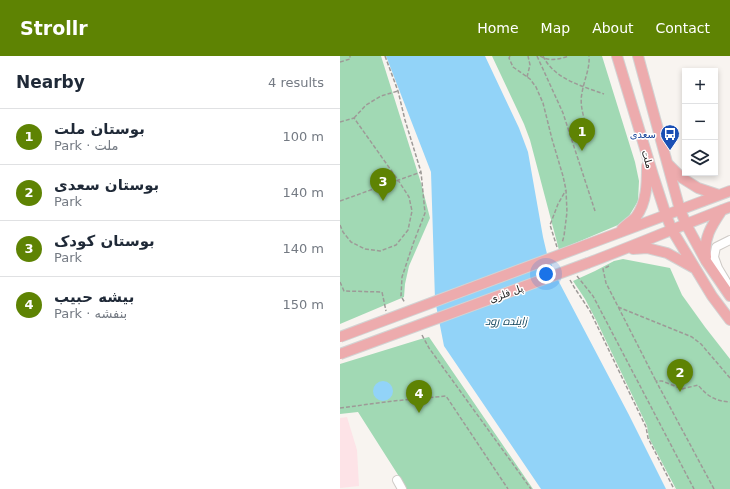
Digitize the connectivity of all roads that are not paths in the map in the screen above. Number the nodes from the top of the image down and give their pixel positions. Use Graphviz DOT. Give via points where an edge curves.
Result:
graph roads {
  1 [pos="617,56"];
  2 [pos="638,56"];
  3 [pos="647,156"];
  4 [pos="667,162"];
  5 [pos="730,191"];
  6 [pos="719,195"];
  7 [pos="726,209"];
  8 [pos="680,210"];
  9 [pos="666,215"];
  10 [pos="686,224"];
  11 [pos="672,230"];
  12 [pos="616,234"];
  13 [pos="730,240"];
  14 [pos="621,251"];
  15 [pos="706,261"];
  16 [pos="695,269"];
  17 [pos="730,288"];
  18 [pos="730,296"];
  19 [pos="730,320"];
  20 [pos="340,336"];
  21 [pos="340,354"];
  22 [pos="397,480"];
  23 [pos="402,489"];
  1 -- 3 [label="main road, ملت"];
  2 -- 4 [label="main road, ملت"];
  3 -- 9 [label="main road, ملت"];
  3 -- 12 [label="main road" via="647,187 642,208 635,218"];
  4 -- 6 [label="main road" via="682,178 698,188"];
  4 -- 8 [label="main road, ملت"];
  5 -- 6 [label="main road, پل فلزی"];
  6 -- 8 [label="main road, پل فلزی"];
  7 -- 10 [label="main road, پل فلزی"];
  7 -- 15 [label="main road" via="713,223 706,238"];
  8 -- 9 [label="main road, پل فلزی"];
  8 -- 10 [label="main road, ملت"];
  9 -- 11 [label="main road, ملت"];
  9 -- 12 [label="main road, پل فلزی"];
  10 -- 11 [label="main road, پل فلزی"];
  10 -- 15 [label="main road, ملت"];
  11 -- 14 [label="main road, پل فلزی"];
  11 -- 16 [label="main road, ملت"];
  12 -- 20 [label="main road, پل فلزی, bridge"];
  13 -- 17 [label="street" via="716,247 714,257"];
  14 -- 16 [label="main road" via="647,248 667,253"];
  14 -- 21 [label="main road, پل فلزی, bridge"];
  15 -- 18 [label="main road, ملت"];
  16 -- 19 [label="main road, ملت"];
  22 -- 23 [label="street"];
}
